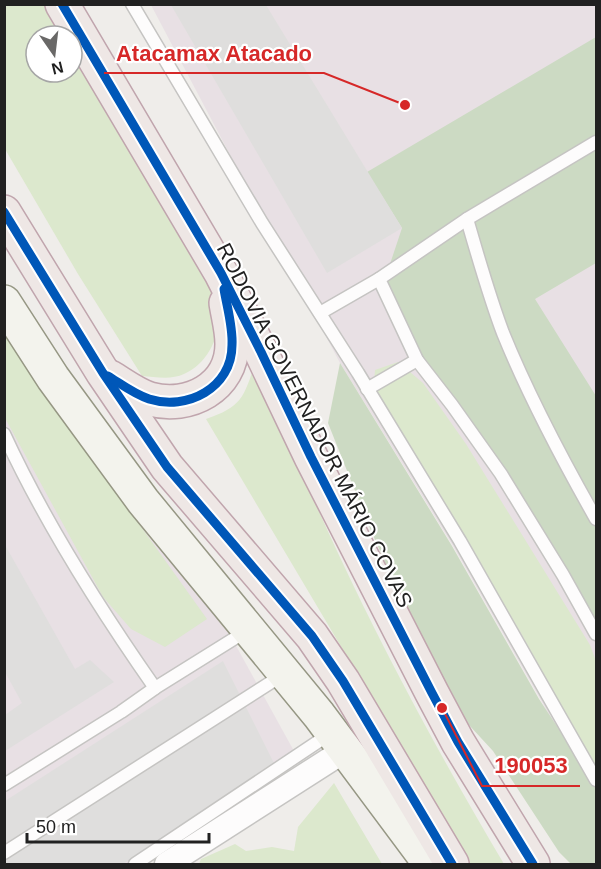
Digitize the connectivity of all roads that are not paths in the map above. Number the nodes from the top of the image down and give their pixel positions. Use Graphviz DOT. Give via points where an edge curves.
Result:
graph roads {
  1 [pos="62,4"];
  2 [pos="132,4"];
  3 [pos="597,142"];
  4 [pos="4,212"];
  5 [pos="467,219"];
  6 [pos="220,273"];
  7 [pos="379,279"];
  8 [pos="4,302"];
  9 [pos="320,313"];
  10 [pos="417,360"];
  11 [pos="103,373"];
  12 [pos="367,389"];
  13 [pos="5,439"];
  14 [pos="17,458"];
  15 [pos="4,466"];
  16 [pos="597,519"];
  17 [pos="249,630"];
  18 [pos="597,634"];
  19 [pos="285,673"];
  20 [pos="155,688"];
  21 [pos="339,741"];
  22 [pos="597,780"];
  23 [pos="4,785"];
  24 [pos="4,854"];
  25 [pos="135,864"];
  26 [pos="167,864"];
  27 [pos="430,864"];
  28 [pos="452,864"];
  29 [pos="533,864"];
  1 -- 6 [label="highway, RODOVIA GOVERNADOR MÁRIO COVAS"];
  2 -- 9 [label="lane"];
  3 -- 5 [label="lane"];
  4 -- 11 [label="highway"];
  5 -- 7 [label="lane"];
  5 -- 16 [label="lane" via="512,352 544,423"];
  6 -- 11 [label="highway" via="232,346 229,364 213,388 185,401 163,401 138,394"];
  6 -- 29 [label="highway, RODOVIA GOVERNADOR MÁRIO COVAS" via="437,703"];
  7 -- 9 [label="lane"];
  7 -- 10 [label="lane"];
  8 -- 17 [label="main road" via="53,378 143,501"];
  9 -- 12 [label="lane"];
  10 -- 12 [label="lane"];
  10 -- 18 [label="lane" via="501,474"];
  11 -- 28 [label="highway" via="167,467 312,636"];
  12 -- 22 [label="lane" via="460,541"];
  13 -- 14 [label="lane"];
  14 -- 15 [label="lane"];
  14 -- 20 [label="lane" via="57,536"];
  17 -- 19 [label="main road"];
  17 -- 20 [label="lane"];
  19 -- 21 [label="main road"];
  19 -- 24 [label="lane"];
  20 -- 23 [label="lane"];
  21 -- 25 [label="lane"];
  21 -- 26 [label="street"];
  21 -- 27 [label="main road"];
}
